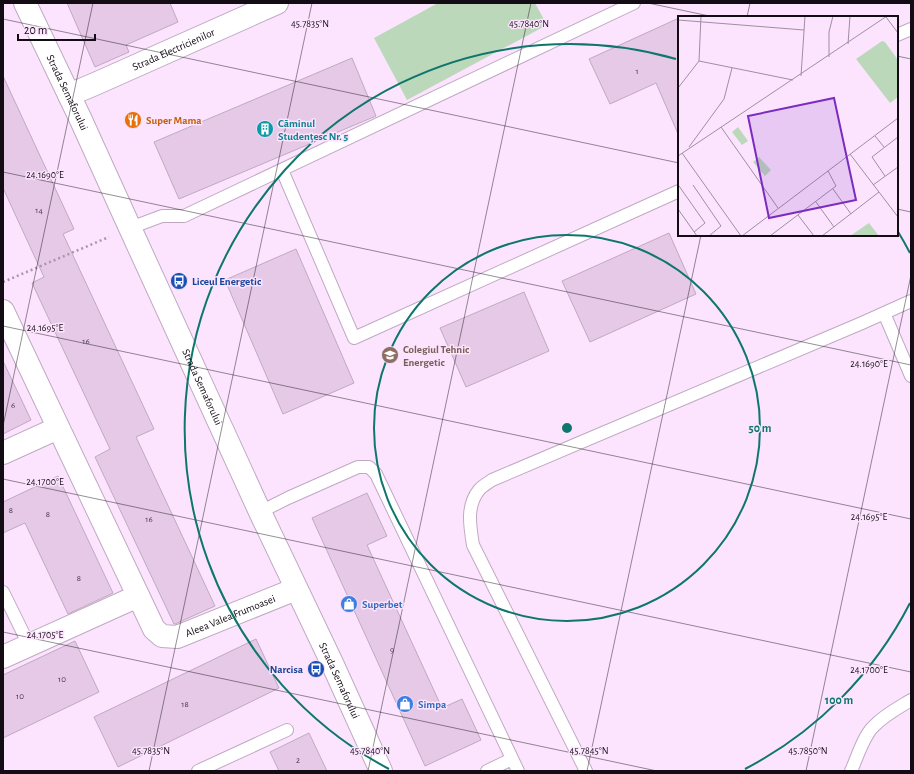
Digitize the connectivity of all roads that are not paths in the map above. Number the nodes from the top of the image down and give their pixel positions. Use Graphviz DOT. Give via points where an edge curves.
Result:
graph roads {
  1 [pos="25,3"];
  2 [pos="277,3"];
  3 [pos="634,3"];
  4 [pos="911,29"];
  5 [pos="898,35"];
  6 [pos="69,95"];
  7 [pos="282,170"];
  8 [pos="678,191"];
  9 [pos="130,228"];
  10 [pos="911,301"];
  11 [pos="3,311"];
  12 [pos="884,313"];
  13 [pos="911,376"];
  14 [pos="58,428"];
  15 [pos="3,452"];
  16 [pos="260,512"];
  17 [pos="296,589"];
  18 [pos="3,592"];
  19 [pos="138,596"];
  20 [pos="30,645"];
  21 [pos="3,657"];
  22 [pos="911,700"];
  23 [pos="287,730"];
  24 [pos="512,759"];
  25 [pos="198,771"];
  26 [pos="381,771"];
  27 [pos="487,771"];
  28 [pos="518,771"];
  29 [pos="586,771"];
  30 [pos="851,771"];
  1 -- 6 [label="street, Strada Semaforului"];
  2 -- 6 [label="street, Strada Electricienilor"];
  3 -- 7 [label="lane"];
  4 -- 5 [label="lane"];
  6 -- 9 [label="street, Strada Semaforului"];
  7 -- 8 [label="lane" via="354,338"];
  7 -- 9 [label="lane" via="184,216 162,216"];
  9 -- 16 [label="street, Strada Semaforului"];
  10 -- 12 [label="lane"];
  11 -- 14 [label="street, Aleea Valea Frumoasei"];
  12 -- 13 [label="lane"];
  12 -- 29 [label="lane" via="492,480 479,489 471,504 469,523 473,545"];
  14 -- 15 [label="street"];
  14 -- 19 [label="street, Aleea Valea Frumoasei"];
  16 -- 17 [label="street, Strada Semaforului"];
  16 -- 24 [label="lane" via="358,468 369,467 376,474"];
  17 -- 19 [label="street, Aleea Valea Frumoasei" via="177,637 162,636 154,629"];
  17 -- 26 [label="street, Strada Semaforului"];
  18 -- 20 [label="lane"];
  19 -- 20 [label="street"];
  20 -- 21 [label="street"];
  22 -- 30 [label="lane" via="872,728"];
  23 -- 25 [label="lane"];
  24 -- 27 [label="lane"];
  24 -- 28 [label="lane"];
}
